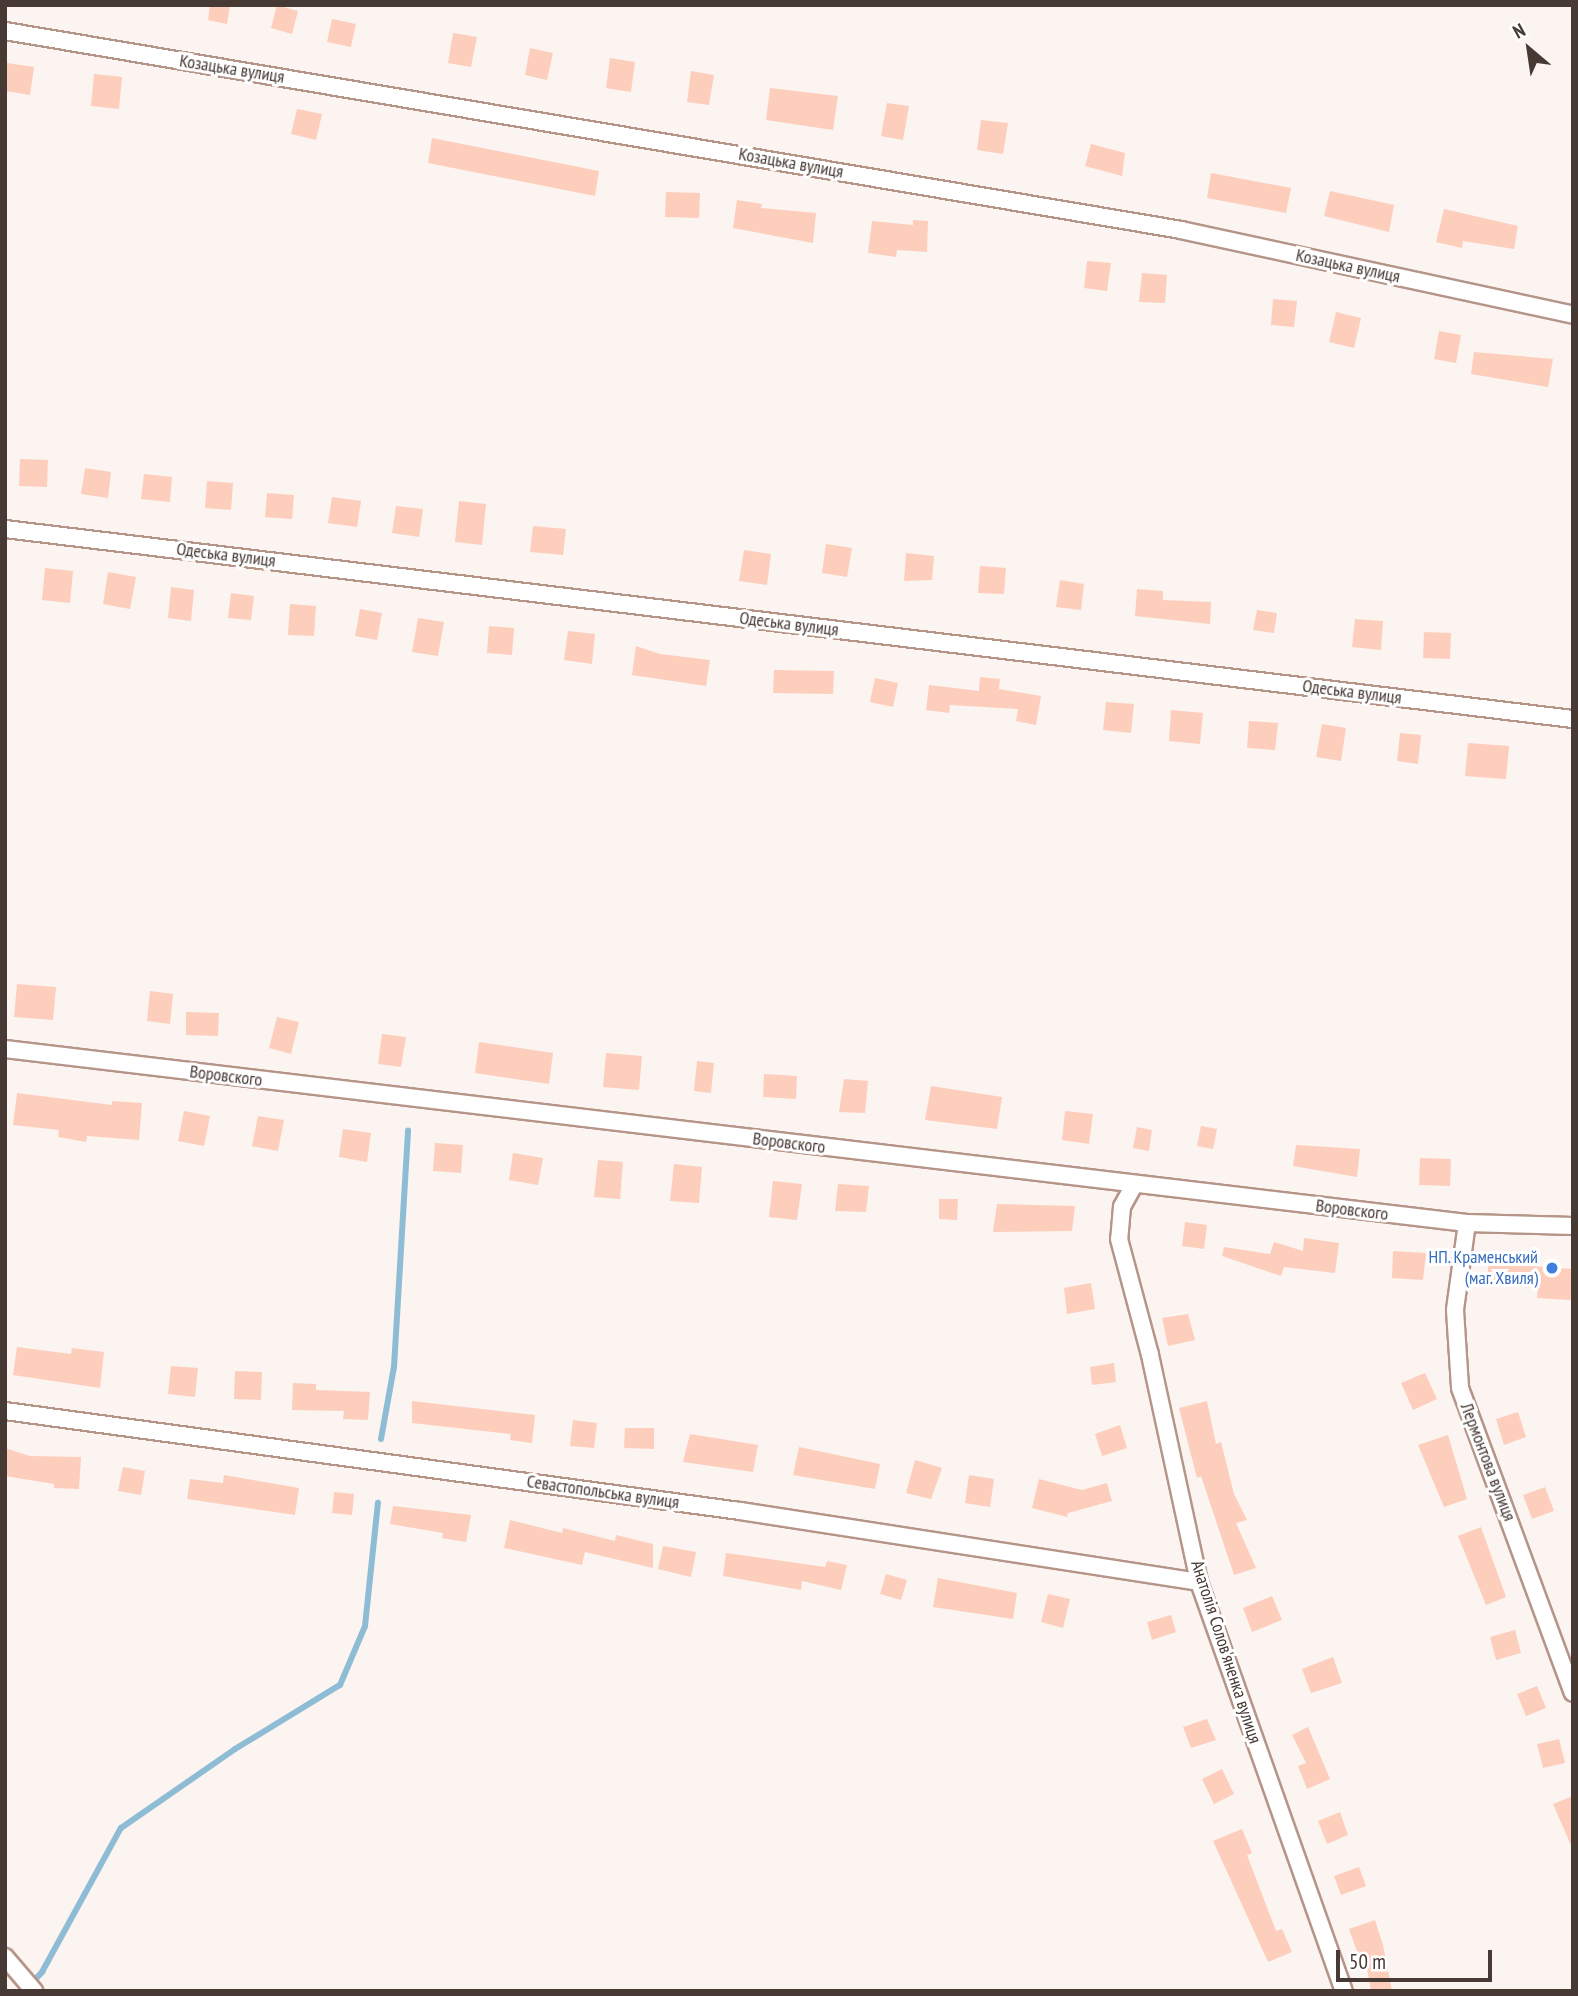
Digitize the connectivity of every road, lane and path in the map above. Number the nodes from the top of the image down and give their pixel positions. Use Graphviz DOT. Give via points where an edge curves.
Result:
graph roads {
  1 [pos="5,31"];
  2 [pos="1573,315"];
  3 [pos="5,528"];
  4 [pos="1573,719"];
  5 [pos="5,1049"];
  6 [pos="1134,1185"];
  7 [pos="1467,1223"];
  8 [pos="1573,1226"];
  9 [pos="5,1411"];
  10 [pos="1199,1582"];
  11 [pos="1573,1693"];
  12 [pos="10,1962"];
  13 [pos="34,1991"];
  14 [pos="1343,1991"];
  1 -- 2 [label="street, Козацька вулиця" via="1181,230"];
  3 -- 4 [label="street, Одеська вулиця"];
  5 -- 6 [label="street, Воровского"];
  6 -- 7 [label="street, Воровского"];
  6 -- 10 [label="street, Анатолія Солов'яненка вулиця" via="1122,1206 1119,1238 1150,1355"];
  7 -- 8 [label="street, Воровского"];
  7 -- 11 [label="street, Лермонтова вулиця" via="1455,1310 1461,1388"];
  9 -- 10 [label="street, Севастопольська вулиця" via="740,1511"];
  10 -- 14 [label="street, Анатолія Солов'яненка вулиця"];
  12 -- 13 [label="street"];
}
